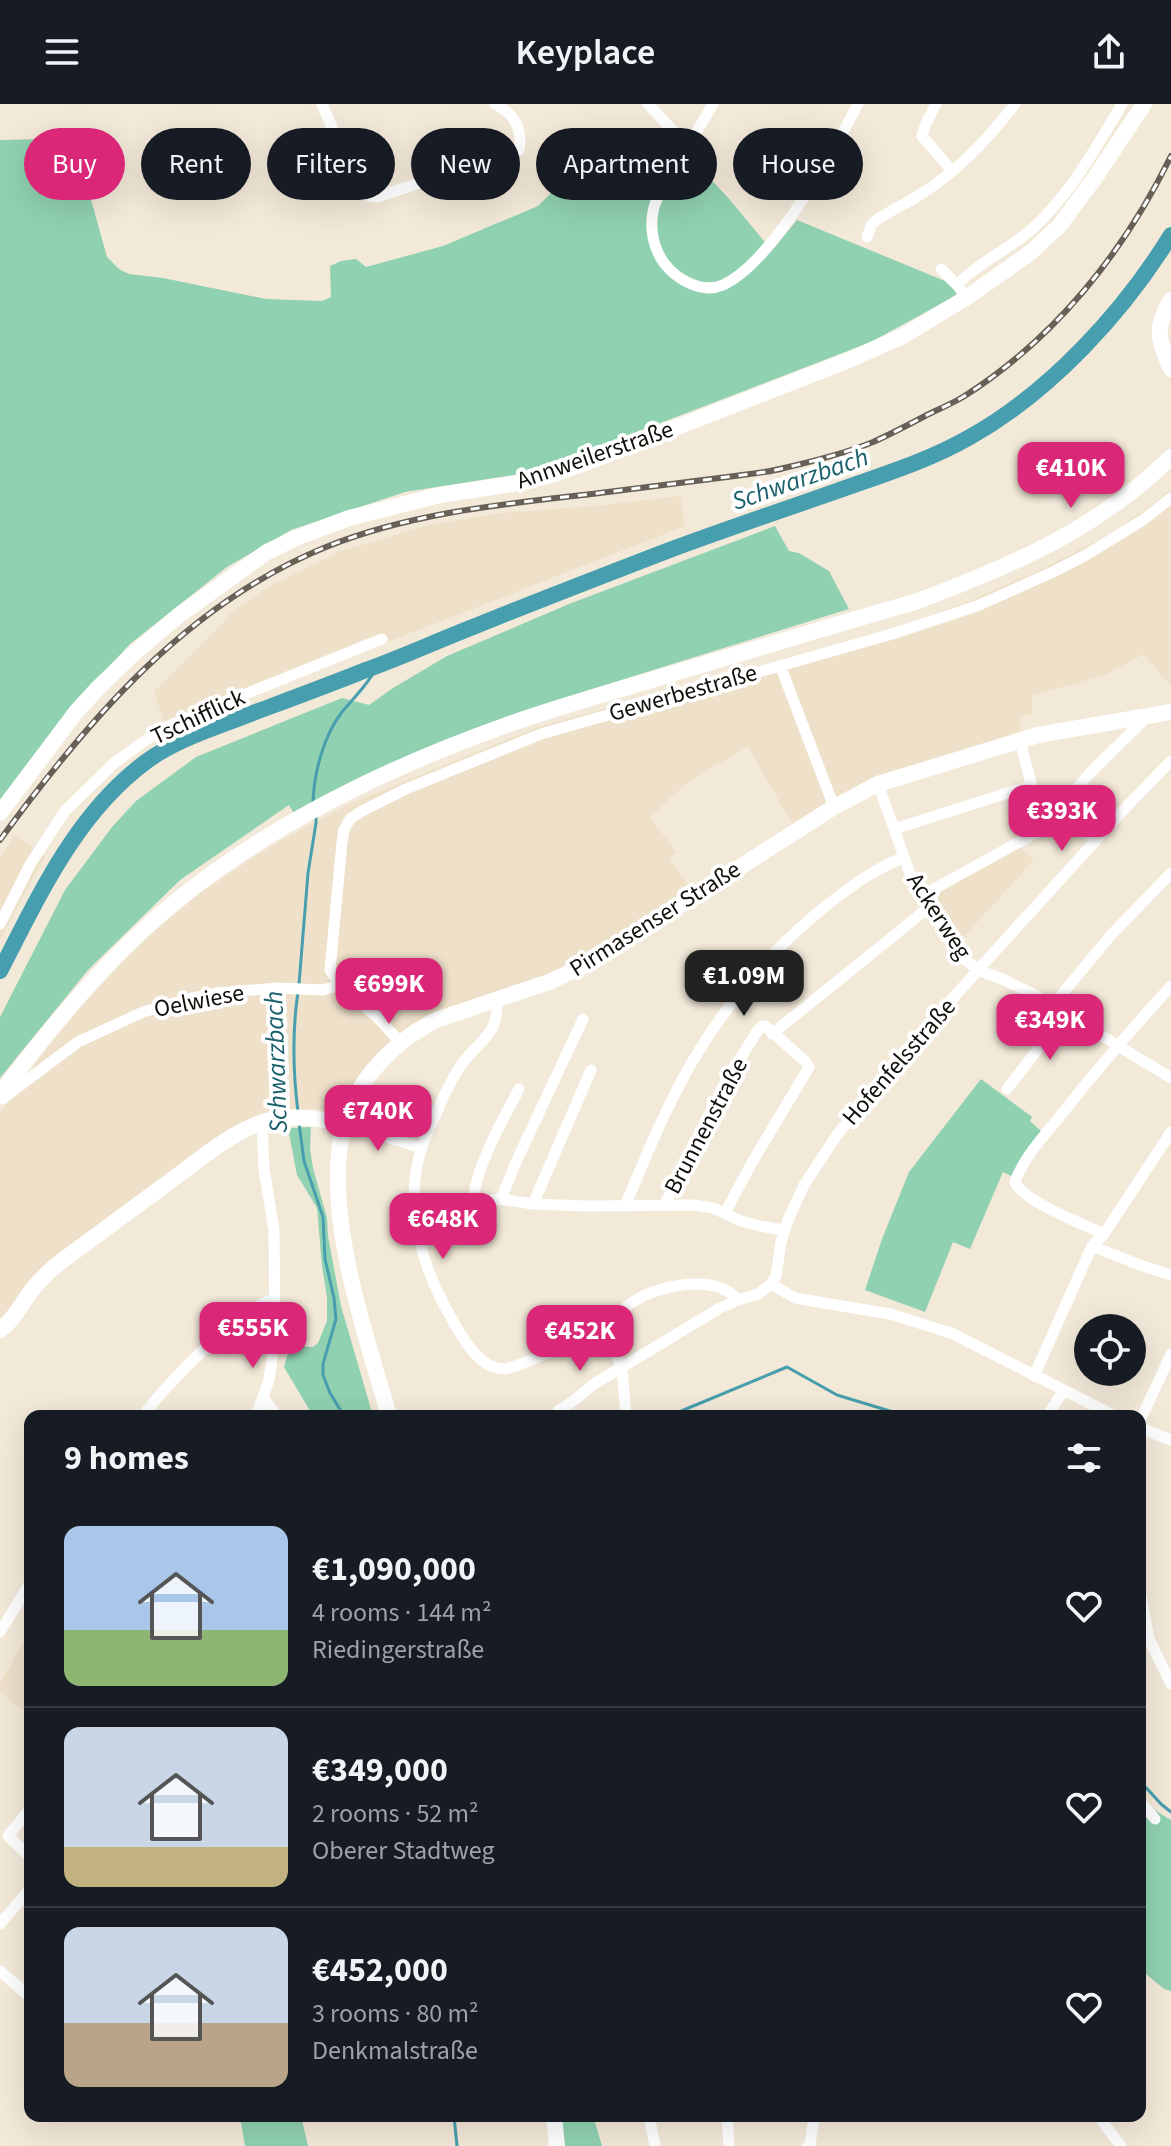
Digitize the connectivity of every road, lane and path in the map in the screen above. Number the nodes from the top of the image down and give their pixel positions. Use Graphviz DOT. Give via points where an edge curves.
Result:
graph roads {
  1 [pos="322,104"];
  2 [pos="495,104"];
  3 [pos="648,104"];
  4 [pos="713,104"];
  5 [pos="858,104"];
  6 [pos="936,104"];
  7 [pos="1015,104"];
  8 [pos="1122,104"];
  9 [pos="1144,104"];
  10 [pos="670,128"];
  11 [pos="699,128"];
  12 [pos="952,171"];
  13 [pos="658,200"];
  14 [pos="867,237"];
  15 [pos="941,269"];
  16 [pos="962,292"];
  17 [pos="1171,300"];
  18 [pos="1170,365"];
  19 [pos="1171,444"];
  20 [pos="1171,457"];
  21 [pos="1153,475"];
  22 [pos="1171,498"];
  23 [pos="382,639"];
  24 [pos="780,665"];
  25 [pos="1171,712"];
  26 [pos="1148,716"];
  27 [pos="1020,741"];
  28 [pos="1171,761"];
  29 [pos="878,784"];
  30 [pos="834,807"];
  31 [pos="0,813"];
  32 [pos="1067,816"];
  33 [pos="894,829"];
  34 [pos="1096,841"];
  35 [pos="903,858"];
  36 [pos="1171,873"];
  37 [pos="921,896"];
  38 [pos="928,908"];
  39 [pos="0,924"];
  40 [pos="978,970"];
  41 [pos="340,985"];
  42 [pos="1171,986"];
  43 [pos="497,999"];
  44 [pos="1053,1005"];
  45 [pos="1066,1013"];
  46 [pos="583,1019"];
  47 [pos="772,1034"];
  48 [pos="401,1043"];
  49 [pos="1118,1045"];
  50 [pos="591,1070"];
  51 [pos="1171,1078"];
  52 [pos="519,1089"];
  53 [pos="1007,1089"];
  54 [pos="0,1094"];
  55 [pos="0,1101"];
  56 [pos="262,1123"];
  57 [pos="345,1124"];
  58 [pos="1171,1132"];
  59 [pos="422,1148"];
  60 [pos="501,1199"];
  61 [pos="533,1204"];
  62 [pos="625,1206"];
  63 [pos="664,1206"];
  64 [pos="725,1213"];
  65 [pos="784,1230"];
  66 [pos="1104,1234"];
  67 [pos="1092,1246"];
  68 [pos="1171,1275"];
  69 [pos="771,1284"];
  70 [pos="275,1299"];
  71 [pos="738,1300"];
  72 [pos="604,1328"];
  73 [pos="0,1330"];
  74 [pos="1171,1354"];
  75 [pos="622,1368"];
  76 [pos="1034,1376"];
  77 [pos="1064,1390"];
  78 [pos="263,1397"];
  79 [pos="148,1410"];
  80 [pos="258,1410"];
  81 [pos="273,1410"];
  82 [pos="387,1410"];
  83 [pos="560,1410"];
  84 [pos="626,1410"];
  85 [pos="1051,1410"];
  86 [pos="1103,1410"];
  87 [pos="1145,1410"];
  88 [pos="1146,1430"];
  89 [pos="1171,1440"];
  90 [pos="24,1593"];
  91 [pos="1146,1623"];
  92 [pos="0,1632"];
  93 [pos="1171,1684"];
  94 [pos="1146,1808"];
  95 [pos="24,1816"];
  96 [pos="1155,1819"];
  97 [pos="24,1851"];
  98 [pos="24,1896"];
  99 [pos="0,1924"];
  100 [pos="0,1971"];
  101 [pos="24,1992"];
  102 [pos="555,2122"];
  103 [pos="650,2122"];
  104 [pos="727,2122"];
  105 [pos="813,2122"];
  106 [pos="1103,2122"];
  107 [pos="557,2146"];
  108 [pos="655,2146"];
  109 [pos="729,2146"];
  110 [pos="809,2146"];
  111 [pos="1121,2146"];
  1 -- 2 [label="street" via="357,186 377,197 519,150 517,123"];
  3 -- 10 [label="street"];
  4 -- 11 [label="street"];
  5 -- 13 [label="street" via="818,174 761,255 721,286 684,282 665,264 652,226"];
  6 -- 12 [label="street" via="922,136"];
  7 -- 12 [label="street"];
  8 -- 16 [label="street" via="1045,216 965,277"];
  9 -- 16 [label="main road, Annweilerstraße" via="1059,226 1030,253"];
  12 -- 14 [label="street" via="878,219"];
  15 -- 16 [label="street"];
  16 -- 31 [label="main road, Annweilerstraße" via="878,348 585,463 513,484 440,495 349,518 267,552 178,616 98,688"];
  17 -- 18 [label="main road" via="1158,331"];
  19 -- 21 [label="main road"];
  20 -- 21 [label="main road"];
  21 -- 54 [label="main road" via="1087,524 1014,562 915,602 504,726 361,785 226,865 143,930 63,1015"];
  22 -- 24 [label="street, Gewerbestraße" via="1086,555 977,606"];
  23 -- 39 [label="street, Tschifflick" via="160,730 114,763 65,811"];
  24 -- 30 [label="street"];
  24 -- 41 [label="street, Gewerbestraße" via="541,734 406,789 350,819 342,842 330,970"];
  25 -- 26 [label="main road, Pirmasenser Straße"];
  26 -- 27 [label="main road, Pirmasenser Straße"];
  26 -- 32 [label="street" via="1063,805"];
  27 -- 29 [label="main road, Pirmasenser Straße"];
  27 -- 33 [label="street" via="1030,786"];
  28 -- 34 [label="street, Hofenfelsstraße"];
  29 -- 30 [label="main road, Pirmasenser Straße"];
  29 -- 33 [label="street, Ackerweg"];
  30 -- 43 [label="main road, Pirmasenser Straße" via="590,963"];
  32 -- 34 [label="street"];
  32 -- 37 [label="street"];
  33 -- 35 [label="street, Ackerweg"];
  34 -- 40 [label="street, Hofenfelsstraße"];
  35 -- 37 [label="street, Ackerweg"];
  35 -- 62 [label="street" via="864,877 804,924 739,995 695,1058"];
  36 -- 44 [label="street"];
  37 -- 38 [label="street, Ackerweg"];
  38 -- 40 [label="street, Ackerweg" via="956,950"];
  38 -- 47 [label="street, Brunnenstraße"];
  40 -- 44 [label="street, Ackerweg"];
  40 -- 65 [label="street, Hofenfelsstraße" via="837,1135 804,1185"];
  41 -- 48 [label="street"];
  41 -- 55 [label="street, Oelwiese" via="205,995 135,1015 78,1042"];
  42 -- 49 [label="street"];
  43 -- 48 [label="main road, Pirmasenser Straße" via="436,1020"];
  43 -- 59 [label="street" via="493,1028 452,1079"];
  44 -- 45 [label="street, Ackerweg"];
  45 -- 49 [label="street, Ackerweg"];
  45 -- 53 [label="street"];
  46 -- 60 [label="street"];
  47 -- 63 [label="street, Brunnenstraße" via="762,1026 734,1068"];
  47 -- 64 [label="street" via="809,1067"];
  48 -- 57 [label="main road, Pirmasenser Straße" via="368,1077"];
  49 -- 51 [label="street, Ackerweg"];
  49 -- 66 [label="street" via="1054,1123 1015,1182 1060,1214"];
  50 -- 61 [label="street"];
  52 -- 60 [label="street" via="474,1188 474,1203"];
  56 -- 57 [label="main road" via="311,1118"];
  56 -- 70 [label="street" via="274,1230"];
  56 -- 73 [label="main road" via="205,1155 59,1263"];
  57 -- 59 [label="street"];
  57 -- 82 [label="main road, Pirmasenser Straße" via="339,1158 345,1253"];
  58 -- 66 [label="street"];
  59 -- 72 [label="street" via="415,1196 422,1253 447,1311 477,1355 496,1369 506,1369"];
  60 -- 61 [label="street"];
  61 -- 62 [label="street"];
  62 -- 63 [label="street"];
  63 -- 64 [label="street" via="705,1206"];
  64 -- 65 [label="street"];
  65 -- 69 [label="street, Hofenfelsstraße"];
  66 -- 67 [label="street"];
  67 -- 68 [label="street"];
  67 -- 76 [label="street"];
  69 -- 71 [label="street"];
  69 -- 76 [label="street" via="795,1298 930,1325"];
  70 -- 78 [label="street" via="274,1355"];
  70 -- 79 [label="street" via="256,1306 223,1334"];
  71 -- 72 [label="street" via="712,1285 665,1289 633,1302"];
  71 -- 75 [label="street"];
  72 -- 75 [label="street"];
  74 -- 87 [label="street"];
  75 -- 83 [label="street"];
  75 -- 84 [label="street"];
  76 -- 77 [label="street"];
  77 -- 85 [label="street"];
  77 -- 86 [label="street"];
  78 -- 80 [label="street"];
  78 -- 81 [label="street"];
  88 -- 89 [label="street"];
  90 -- 92 [label="street"];
  91 -- 93 [label="street"];
  94 -- 96 [label="street"];
  95 -- 97 [label="street" via="8,1836"];
  98 -- 99 [label="street"];
  100 -- 101 [label="street"];
  102 -- 107 [label="main road"];
  103 -- 108 [label="street"];
  104 -- 109 [label="street"];
  105 -- 110 [label="street"];
  106 -- 111 [label="street"];
}
